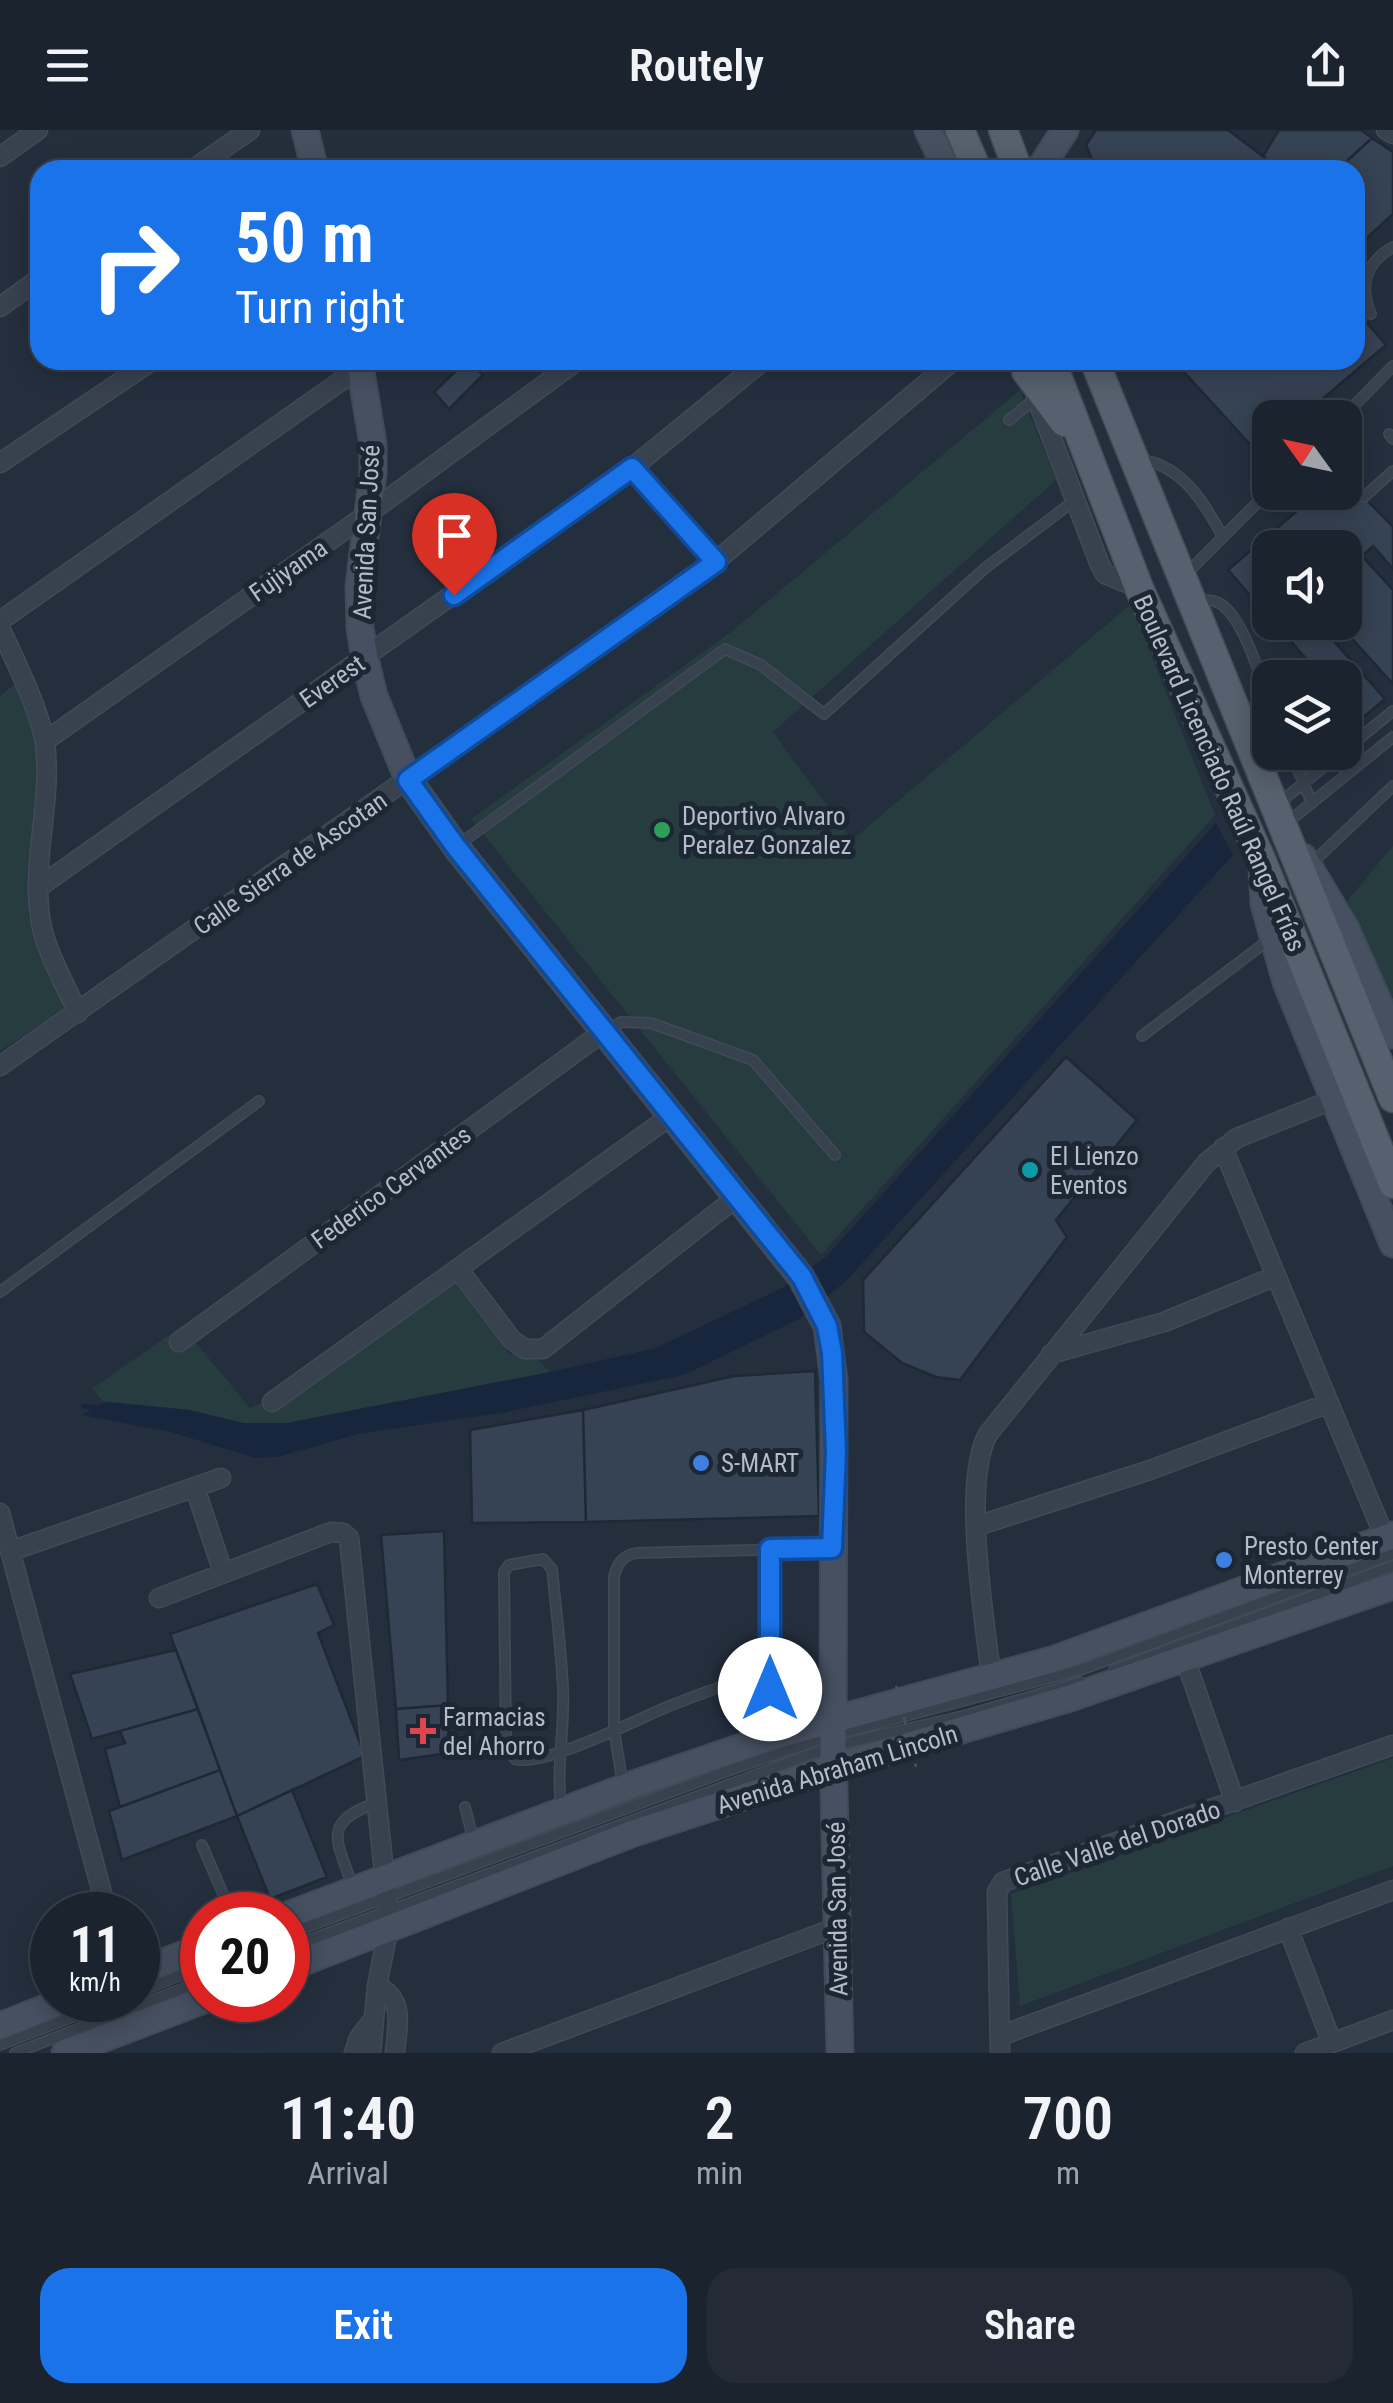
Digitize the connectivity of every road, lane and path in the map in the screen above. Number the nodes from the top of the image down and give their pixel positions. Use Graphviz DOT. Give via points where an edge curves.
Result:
graph roads {
  1 [pos="38,130"];
  2 [pos="250,130"];
  3 [pos="305,130"];
  4 [pos="928,130"];
  5 [pos="960,130"];
  6 [pos="1003,130"];
  7 [pos="1064,130"];
  8 [pos="1386,130"];
  9 [pos="1393,134"];
  10 [pos="0,157"];
  11 [pos="206,160"];
  12 [pos="312,160"];
  13 [pos="942,160"];
  14 [pos="973,160"];
  15 [pos="1014,160"];
  16 [pos="1045,160"];
  17 [pos="1393,246"];
  18 [pos="30,285"];
  19 [pos="1365,286"];
  20 [pos="1365,301"];
  21 [pos="0,307"];
  22 [pos="1370,314"];
  23 [pos="1393,366"];
  24 [pos="138,370"];
  25 [pos="352,370"];
  26 [pos="361,370"];
  27 [pos="564,370"];
  28 [pos="752,370"];
  29 [pos="942,370"];
  30 [pos="1033,370"];
  31 [pos="1036,370"];
  32 [pos="1098,370"];
  33 [pos="1036,398"];
  34 [pos="1360,400"];
  35 [pos="1009,420"];
  36 [pos="1134,458"];
  37 [pos="0,463"];
  38 [pos="632,468"];
  39 [pos="1393,471"];
  40 [pos="1364,497"];
  41 [pos="1074,500"];
  42 [pos="1252,508"];
  43 [pos="370,513"];
  44 [pos="1223,537"];
  45 [pos="716,562"];
  46 [pos="1140,588"];
  47 [pos="1188,588"];
  48 [pos="0,624"];
  49 [pos="364,659"];
  50 [pos="1253,660"];
  51 [pos="1393,711"];
  52 [pos="1362,736"];
  53 [pos="1393,737"];
  54 [pos="44,741"];
  55 [pos="1297,770"];
  56 [pos="1320,770"];
  57 [pos="408,780"];
  58 [pos="1303,784"];
  59 [pos="1393,786"];
  60 [pos="1312,803"];
  61 [pos="1281,824"];
  62 [pos="456,847"];
  63 [pos="1261,859"];
  64 [pos="1310,865"];
  65 [pos="39,888"];
  66 [pos="1272,938"];
  67 [pos="78,1013"];
  68 [pos="603,1032"];
  69 [pos="1393,1035"];
  70 [pos="1142,1036"];
  71 [pos="0,1066"];
  72 [pos="1388,1085"];
  73 [pos="1343,1094"];
  74 [pos="260,1102"];
  75 [pos="672,1115"];
  76 [pos="1223,1148"];
  77 [pos="835,1156"];
  78 [pos="1393,1184"];
  79 [pos="737,1197"];
  80 [pos="1393,1244"];
  81 [pos="459,1270"];
  82 [pos="1276,1276"];
  83 [pos="0,1292"];
  84 [pos="179,1342"];
  85 [pos="1050,1354"];
  86 [pos="272,1402"];
  87 [pos="1329,1403"];
  88 [pos="221,1478"];
  89 [pos="195,1488"];
  90 [pos="0,1513"];
  91 [pos="976,1526"];
  92 [pos="1390,1542"];
  93 [pos="832,1548"];
  94 [pos="770,1549"];
  95 [pos="11,1551"];
  96 [pos="1393,1566"];
  97 [pos="224,1572"];
  98 [pos="1393,1586"];
  99 [pos="159,1598"];
  100 [pos="1184,1656"];
  101 [pos="769,1670"];
  102 [pos="990,1678"];
  103 [pos="896,1686"];
  104 [pos="614,1730"];
  105 [pos="771,1737"];
  106 [pos="834,1742"];
  107 [pos="1393,1745"];
  108 [pos="562,1750"];
  109 [pos="916,1767"];
  110 [pos="623,1788"];
  111 [pos="378,1802"];
  112 [pos="1235,1802"];
  113 [pos="465,1807"];
  114 [pos="562,1811"];
  115 [pos="202,1845"];
  116 [pos="475,1845"];
  117 [pos="354,1890"];
  118 [pos="1393,1890"];
  119 [pos="102,1892"];
  120 [pos="222,1892"];
  121 [pos="387,1903"];
  122 [pos="310,1907"];
  123 [pos="310,1927"];
  124 [pos="835,1928"];
  125 [pos="1288,1928"];
  126 [pos="310,1938"];
  127 [pos="310,1954"];
  128 [pos="377,1986"];
  129 [pos="180,1989"];
  130 [pos="180,2009"];
  131 [pos="30,2014"];
  132 [pos="374,2018"];
  133 [pos="1393,2020"];
  134 [pos="59,2022"];
  135 [pos="0,2026"];
  136 [pos="1332,2043"];
  137 [pos="1000,2044"];
  138 [pos="0,2045"];
  139 [pos="15,2053"];
  140 [pos="65,2053"];
  141 [pos="354,2053"];
  142 [pos="371,2053"];
  143 [pos="394,2053"];
  144 [pos="502,2053"];
  145 [pos="840,2053"];
  146 [pos="1304,2053"];
  1 -- 10 [label="street"];
  2 -- 11 [label="street"];
  3 -- 12 [label="main road"];
  4 -- 13 [label="main road"];
  5 -- 14 [label="main road"];
  6 -- 15 [label="main road"];
  7 -- 16 [label="main road"];
  8 -- 9 [label="street"];
  17 -- 19 [label="lane" via="1366,274"];
  18 -- 21 [label="street"];
  20 -- 22 [label="lane"];
  23 -- 34 [label="lane"];
  24 -- 37 [label="street"];
  25 -- 48 [label="street"];
  26 -- 43 [label="main road, Avenida San José" via="373,444"];
  27 -- 43 [label="street, Fujiyama"];
  28 -- 38 [label="street, Everest"];
  29 -- 45 [label="street, Calle Sierra de Ascotan"];
  30 -- 33 [label="street"];
  31 -- 46 [label="main road, Boulevard Licenciado Raúl Rangel Frías" via="1086,450"];
  32 -- 36 [label="main road, Boulevard Licenciado Raúl Rangel Frías"];
  33 -- 35 [label="lane"];
  33 -- 41 [label="street"];
  36 -- 44 [label="lane" via="1175,473"];
  36 -- 47 [label="main road, Boulevard Licenciado Raúl Rangel Frías"];
  38 -- 45 [label="street"];
  38 -- 49 [label="street, Everest"];
  39 -- 40 [label="lane"];
  41 -- 46 [label="street" via="1106,574"];
  41 -- 62 [label="lane" via="984,570 824,714 761,665 726,649"];
  42 -- 44 [label="lane"];
  43 -- 49 [label="main road, Avenida San José" via="359,586"];
  43 -- 54 [label="street, Fujiyama"];
  44 -- 47 [label="lane"];
  45 -- 57 [label="street, Calle Sierra de Ascotan"];
  46 -- 63 [label="main road, Boulevard Licenciado Raúl Rangel Frías"];
  47 -- 50 [label="lane" via="1228,610"];
  47 -- 61 [label="main road, Boulevard Licenciado Raúl Rangel Frías"];
  48 -- 54 [label="street"];
  49 -- 57 [label="main road, Avenida San José"];
  49 -- 65 [label="street, Everest"];
  51 -- 52 [label="lane"];
  53 -- 60 [label="lane"];
  54 -- 65 [label="street"];
  55 -- 58 [label="lane"];
  56 -- 58 [label="lane"];
  57 -- 62 [label="main road, Avenida San José"];
  57 -- 67 [label="street, Calle Sierra de Ascotan"];
  58 -- 60 [label="lane"];
  58 -- 61 [label="lane"];
  59 -- 64 [label="lane"];
  60 -- 61 [label="lane"];
  61 -- 64 [label="main road"];
  61 -- 72 [label="main road, Boulevard Licenciado Raúl Rangel Frías"];
  62 -- 68 [label="main road, Avenida San José"];
  63 -- 66 [label="main road"];
  63 -- 73 [label="main road, Boulevard Licenciado Raúl Rangel Frías"];
  64 -- 69 [label="main road"];
  65 -- 67 [label="street" via="42,928"];
  66 -- 70 [label="lane"];
  66 -- 73 [label="main road"];
  67 -- 71 [label="street, Calle Sierra de Ascotan"];
  68 -- 75 [label="main road, Avenida San José"];
  68 -- 77 [label="lane" via="641,1021 753,1060"];
  68 -- 84 [label="street, Federico Cervantes"];
  73 -- 76 [label="street"];
  73 -- 78 [label="main road, Boulevard Licenciado Raúl Rangel Frías"];
  73 -- 80 [label="main road"];
  74 -- 83 [label="lane"];
  75 -- 79 [label="main road, Avenida San José"];
  75 -- 81 [label="street"];
  76 -- 82 [label="street"];
  76 -- 85 [label="street"];
  79 -- 81 [label="street" via="543,1349 525,1349 512,1340"];
  79 -- 93 [label="main road, Avenida San José" via="802,1277 827,1326 835,1416"];
  81 -- 86 [label="street"];
  82 -- 85 [label="street" via="1164,1322"];
  82 -- 87 [label="street"];
  85 -- 91 [label="street" via="982,1444"];
  87 -- 91 [label="street"];
  87 -- 92 [label="street"];
  88 -- 89 [label="street"];
  89 -- 95 [label="street"];
  89 -- 97 [label="street"];
  90 -- 95 [label="street"];
  91 -- 102 [label="street"];
  92 -- 102 [label="main road"];
  92 -- 106 [label="lane" via="1083,1668"];
  93 -- 94 [label="lane"];
  93 -- 106 [label="main road, Avenida San José"];
  94 -- 101 [label="lane"];
  94 -- 104 [label="lane" via="636,1553 618,1564"];
  95 -- 119 [label="street"];
  96 -- 106 [label="lane" via="1089,1679 967,1715"];
  97 -- 99 [label="street"];
  97 -- 111 [label="street" via="344,1533"];
  98 -- 100 [label="main road, Avenida Abraham Lincoln"];
  100 -- 106 [label="main road, Avenida Abraham Lincoln" via="1070,1698"];
  100 -- 112 [label="street"];
  101 -- 104 [label="lane"];
  101 -- 105 [label="lane"];
  102 -- 106 [label="main road"];
  103 -- 109 [label="path, bridge"];
  104 -- 108 [label="lane"];
  104 -- 110 [label="lane"];
  105 -- 106 [label="main road"];
  105 -- 110 [label="main road"];
  106 -- 121 [label="main road, Avenida Abraham Lincoln" via="632,1834"];
  106 -- 124 [label="main road, Avenida San José"];
  107 -- 112 [label="street, Calle Valle del Dorado"];
  108 -- 108 [label="lane" via="552,1569 542,1560 516,1562 504,1572 506,1744 522,1762"];
  108 -- 114 [label="lane"];
  110 -- 114 [label="main road"];
  111 -- 117 [label="lane" via="349,1812 336,1836"];
  111 -- 121 [label="street"];
  112 -- 137 [label="street, Calle Valle del Dorado" via="1003,1882 996,1892"];
  113 -- 116 [label="lane"];
  114 -- 116 [label="main road"];
  115 -- 120 [label="lane"];
  116 -- 121 [label="main road"];
  117 -- 121 [label="main road"];
  117 -- 122 [label="main road"];
  118 -- 125 [label="street"];
  121 -- 123 [label="lane"];
  121 -- 126 [label="lane"];
  121 -- 127 [label="main road, Avenida Abraham Lincoln"];
  121 -- 128 [label="street"];
  124 -- 144 [label="street"];
  124 -- 145 [label="main road, Avenida San José"];
  125 -- 136 [label="street"];
  125 -- 137 [label="street"];
  128 -- 132 [label="street"];
  128 -- 143 [label="street" via="398,2005"];
  129 -- 139 [label="lane"];
  130 -- 140 [label="main road"];
  131 -- 135 [label="main road"];
  132 -- 141 [label="street"];
  132 -- 142 [label="street"];
  133 -- 136 [label="street"];
  134 -- 138 [label="lane"];
  136 -- 146 [label="street"];
}
